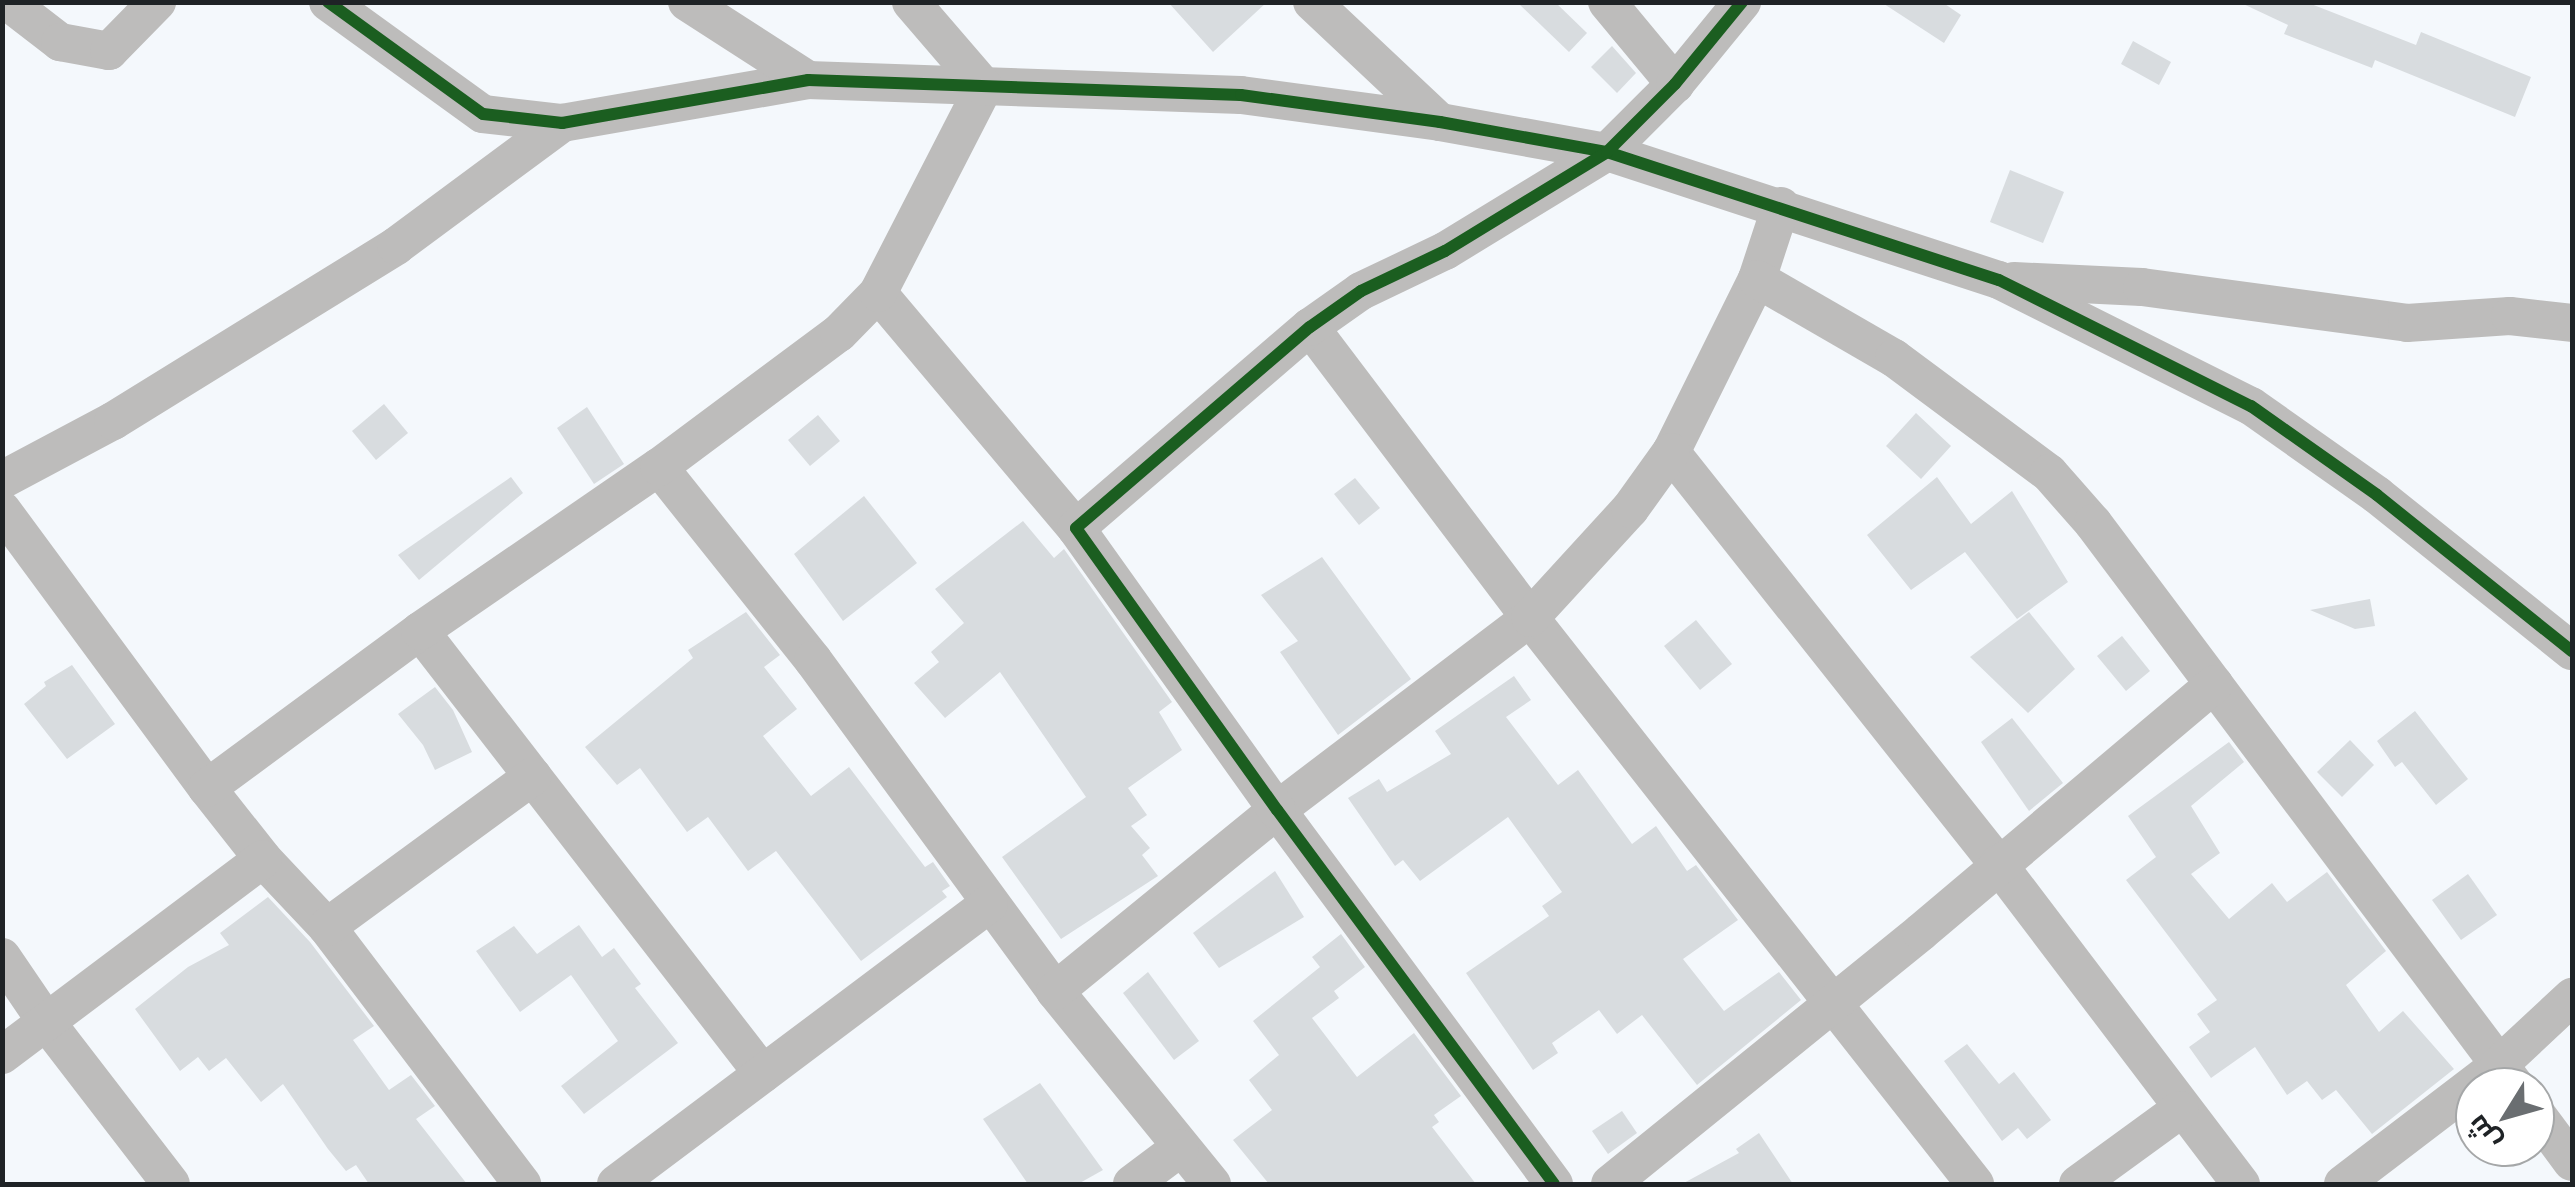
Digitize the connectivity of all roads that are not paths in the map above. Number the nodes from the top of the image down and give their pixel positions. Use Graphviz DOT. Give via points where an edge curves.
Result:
graph roads {
  1 [pos="8,2"];
  2 [pos="156,2"];
  3 [pos="328,2"];
  4 [pos="686,2"];
  5 [pos="911,2"];
  6 [pos="1312,2"];
  7 [pos="1607,2"];
  8 [pos="1742,2"];
  9 [pos="808,80"];
  10 [pos="1676,84"];
  11 [pos="984,87"];
  12 [pos="1440,122"];
  13 [pos="562,123"];
  14 [pos="1607,152"];
  15 [pos="1781,206"];
  16 [pos="1756,280"];
  17 [pos="1999,280"];
  18 [pos="878,293"];
  19 [pos="2572,323"];
  20 [pos="1310,326"];
  21 [pos="1670,452"];
  22 [pos="659,467"];
  23 [pos="2,480"];
  24 [pos="2,510"];
  25 [pos="1076,528"];
  26 [pos="1530,618"];
  27 [pos="420,630"];
  28 [pos="2572,651"];
  29 [pos="2214,684"];
  30 [pos="533,776"];
  31 [pos="208,788"];
  32 [pos="1277,810"];
  33 [pos="263,860"];
  34 [pos="1998,864"];
  35 [pos="989,904"];
  36 [pos="327,927"];
  37 [pos="2,956"];
  38 [pos="1055,992"];
  39 [pos="2572,997"];
  40 [pos="1834,1003"];
  41 [pos="47,1023"];
  42 [pos="2,1055"];
  43 [pos="2501,1067"];
  44 [pos="2515,1067"];
  45 [pos="763,1074"];
  46 [pos="2180,1110"];
  47 [pos="2455,1111"];
  48 [pos="2555,1139"];
  49 [pos="1180,1148"];
  50 [pos="2572,1162"];
  51 [pos="171,1184"];
  52 [pos="522,1184"];
  53 [pos="616,1184"];
  54 [pos="1132,1184"];
  55 [pos="1212,1184"];
  56 [pos="1554,1184"];
  57 [pos="1610,1184"];
  58 [pos="1975,1184"];
  59 [pos="2078,1184"];
  60 [pos="2241,1184"];
  61 [pos="2343,1184"];
  1 -- 2 [label="street" via="60,42 109,51"];
  3 -- 13 [label="street" via="482,114"];
  4 -- 9 [label="street"];
  5 -- 11 [label="street"];
  6 -- 12 [label="street"];
  7 -- 10 [label="street"];
  8 -- 10 [label="street"];
  9 -- 11 [label="street"];
  9 -- 13 [label="street"];
  10 -- 14 [label="street"];
  11 -- 12 [label="street" via="1241,95"];
  11 -- 18 [label="street"];
  12 -- 14 [label="street"];
  13 -- 23 [label="street" via="396,246 113,420"];
  14 -- 15 [label="street"];
  14 -- 20 [label="street"];
  15 -- 16 [label="street"];
  15 -- 17 [label="street"];
  16 -- 21 [label="street"];
  16 -- 29 [label="street" via="1894,358 2049,472"];
  17 -- 19 [label="street" via="2142,287 2408,323 2510,316"];
  17 -- 28 [label="street" via="2251,406 2377,495"];
  18 -- 22 [label="street" via="839,333"];
  18 -- 25 [label="street"];
  20 -- 25 [label="street"];
  20 -- 26 [label="street"];
  21 -- 26 [label="street" via="1581,568"];
  21 -- 34 [label="street"];
  22 -- 27 [label="street"];
  22 -- 35 [label="street" via="812,660"];
  24 -- 31 [label="street"];
  25 -- 32 [label="street"];
  26 -- 32 [label="street"];
  26 -- 40 [label="street"];
  27 -- 30 [label="street"];
  27 -- 31 [label="street"];
  29 -- 34 [label="street"];
  29 -- 43 [label="street"];
  30 -- 36 [label="street"];
  30 -- 45 [label="street"];
  31 -- 33 [label="street"];
  32 -- 38 [label="street"];
  32 -- 56 [label="street"];
  33 -- 36 [label="street"];
  33 -- 41 [label="street"];
  34 -- 40 [label="street"];
  34 -- 46 [label="street"];
  35 -- 38 [label="street"];
  35 -- 45 [label="street"];
  36 -- 52 [label="street"];
  37 -- 41 [label="street"];
  38 -- 49 [label="street"];
  39 -- 44 [label="street"];
  40 -- 57 [label="street"];
  40 -- 58 [label="street"];
  41 -- 42 [label="street"];
  41 -- 51 [label="street"];
  45 -- 53 [label="street"];
  46 -- 59 [label="street"];
  46 -- 60 [label="street"];
  47 -- 61 [label="street"];
  48 -- 50 [label="street"];
  49 -- 54 [label="street"];
  49 -- 55 [label="street"];
}
